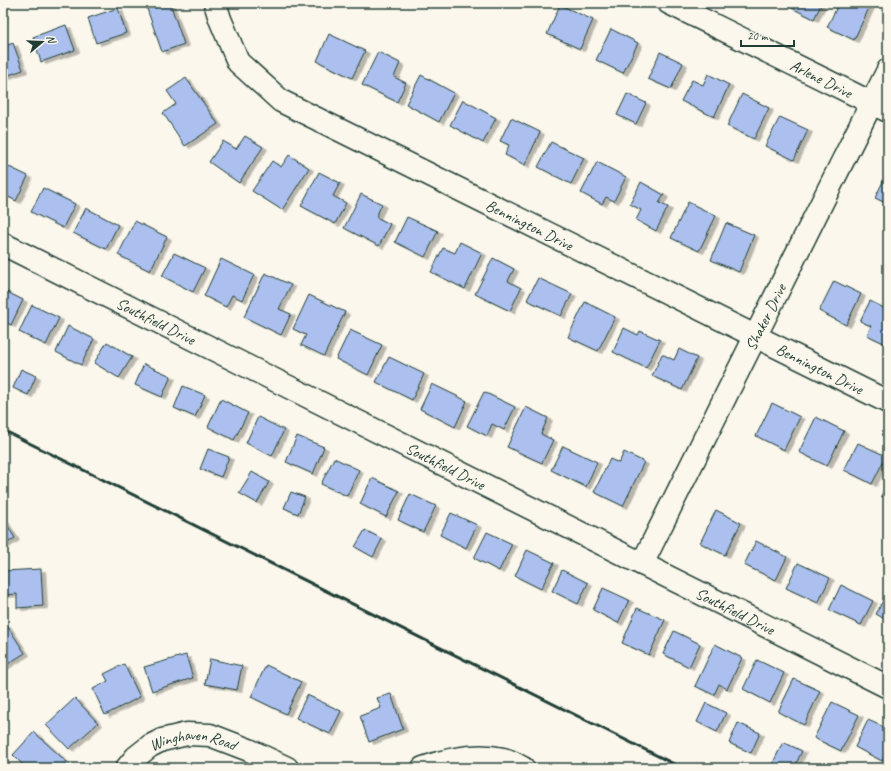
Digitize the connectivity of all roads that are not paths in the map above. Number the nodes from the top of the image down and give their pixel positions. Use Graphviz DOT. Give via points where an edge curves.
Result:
graph roads {
  1 [pos="215,3"];
  2 [pos="669,3"];
  3 [pos="888,70"];
  4 [pos="880,106"];
  5 [pos="3,244"];
  6 [pos="756,336"];
  7 [pos="888,402"];
  8 [pos="642,564"];
  9 [pos="888,687"];
  10 [pos="127,768"];
  11 [pos="287,768"];
  12 [pos="423,768"];
  13 [pos="523,768"];
  1 -- 6 [label="street, Bennington Drive" via="238,62 281,101"];
  2 -- 4 [label="street, Arlene Drive"];
  3 -- 4 [label="street, Shaker Drive"];
  4 -- 6 [label="street, Shaker Drive"];
  5 -- 8 [label="street, Southfield Drive"];
  6 -- 7 [label="street, Bennington Drive"];
  6 -- 8 [label="street, Shaker Drive"];
  8 -- 9 [label="street, Southfield Drive"];
  10 -- 11 [label="street, Winghaven Road" via="150,746 162,740 187,734 210,735"];
  12 -- 13 [label="street" via="456,759 482,756 504,759"];
}
